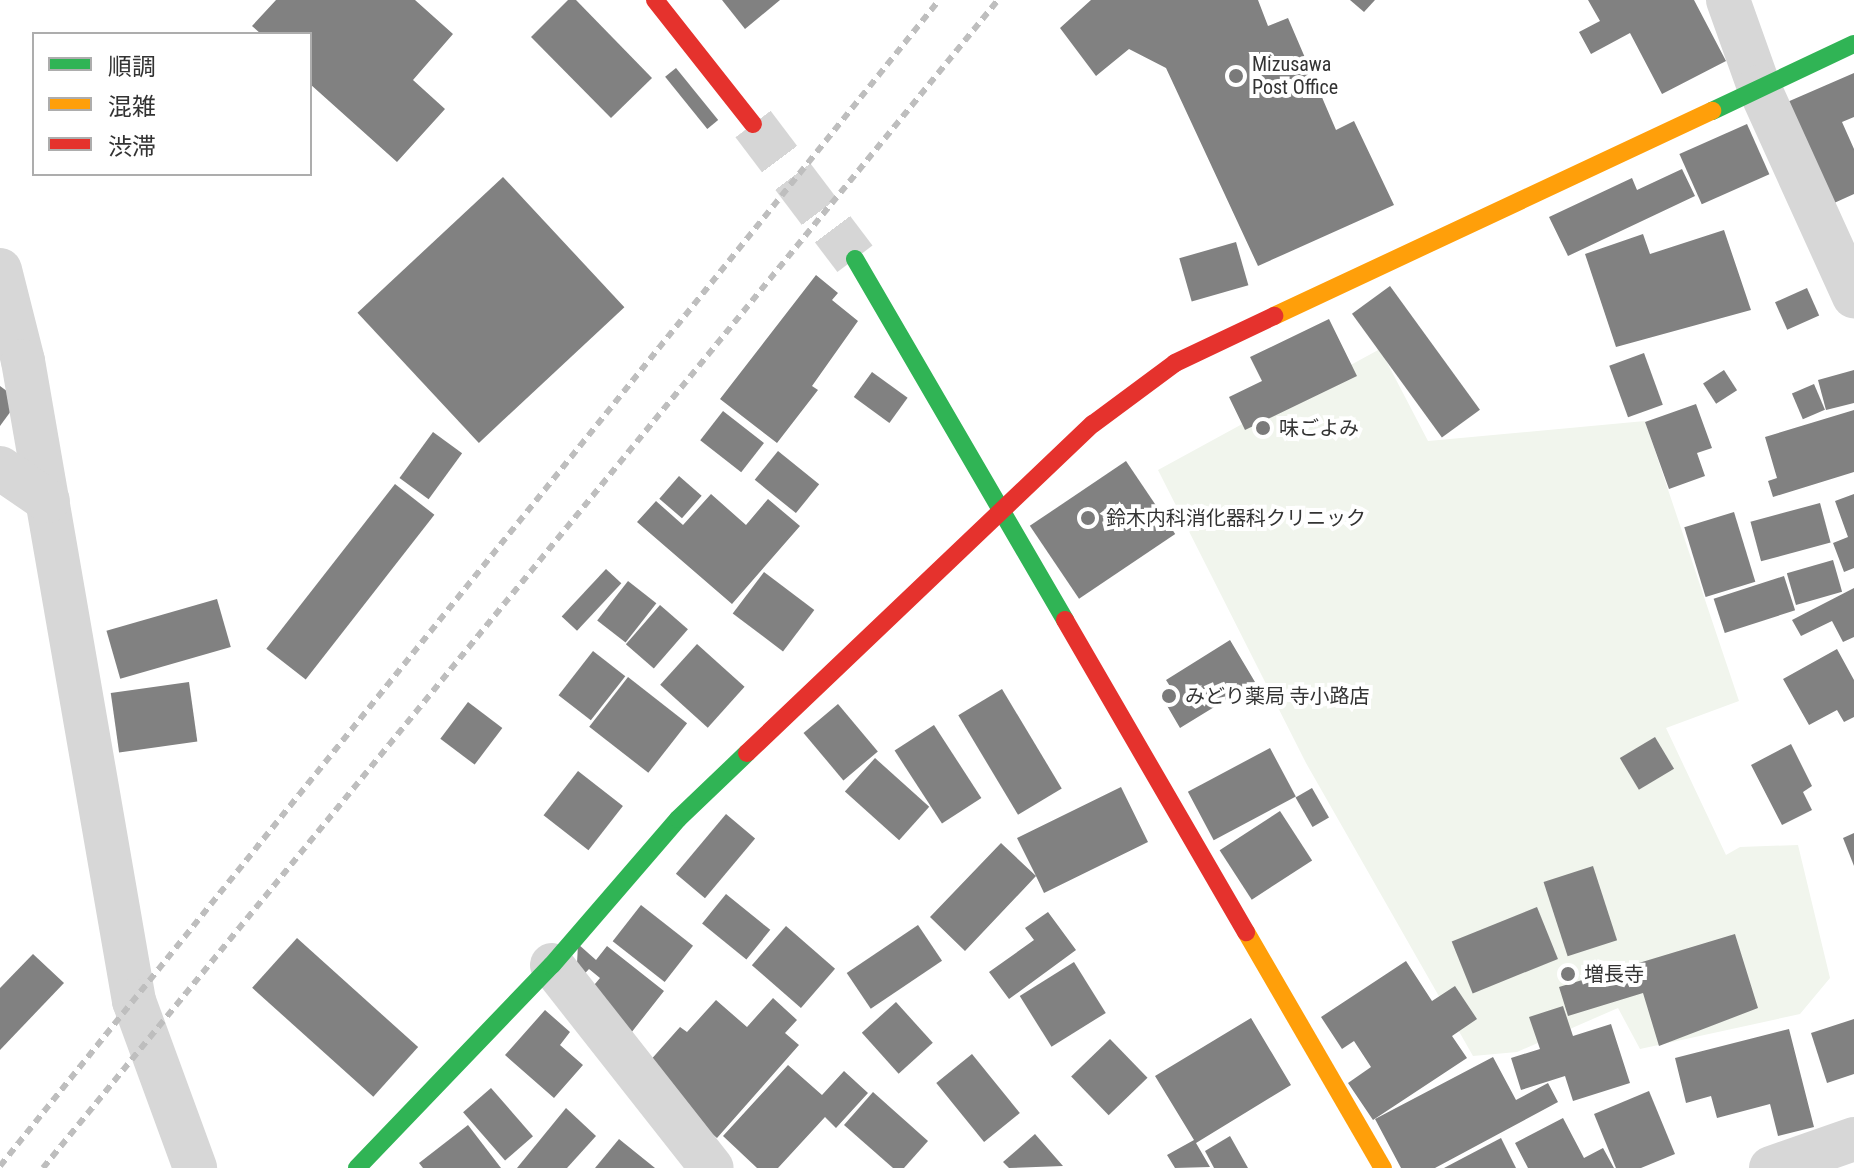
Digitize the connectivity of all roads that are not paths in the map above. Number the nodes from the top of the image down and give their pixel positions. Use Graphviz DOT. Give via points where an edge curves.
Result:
graph roads {
  1 [pos="655,0"];
  2 [pos="1728,0"];
  3 [pos="1854,44"];
  4 [pos="1759,87"];
  5 [pos="753,124"];
  6 [pos="1840,219"];
  7 [pos="855,259"];
  8 [pos="0,270"];
  9 [pos="1854,296"];
  10 [pos="0,468"];
  11 [pos="48,501"];
  12 [pos="1003,512"];
  13 [pos="552,965"];
  14 [pos="1854,1139"];
  15 [pos="195,1168"];
  16 [pos="357,1168"];
  17 [pos="712,1168"];
  18 [pos="1383,1168"];
  19 [pos="1771,1168"];
  1 -- 5 [label="street"];
  2 -- 4 [label="street"];
  3 -- 4 [label="street"];
  4 -- 6 [label="street"];
  4 -- 12 [label="street" via="1175,363 1093,424"];
  6 -- 9 [label="street"];
  7 -- 12 [label="street"];
  8 -- 11 [label="street"];
  10 -- 11 [label="street"];
  11 -- 15 [label="street" via="134,1001"];
  12 -- 13 [label="street" via="678,819"];
  12 -- 18 [label="street"];
  13 -- 16 [label="street"];
  13 -- 17 [label="street"];
  14 -- 19 [label="street"];
}
